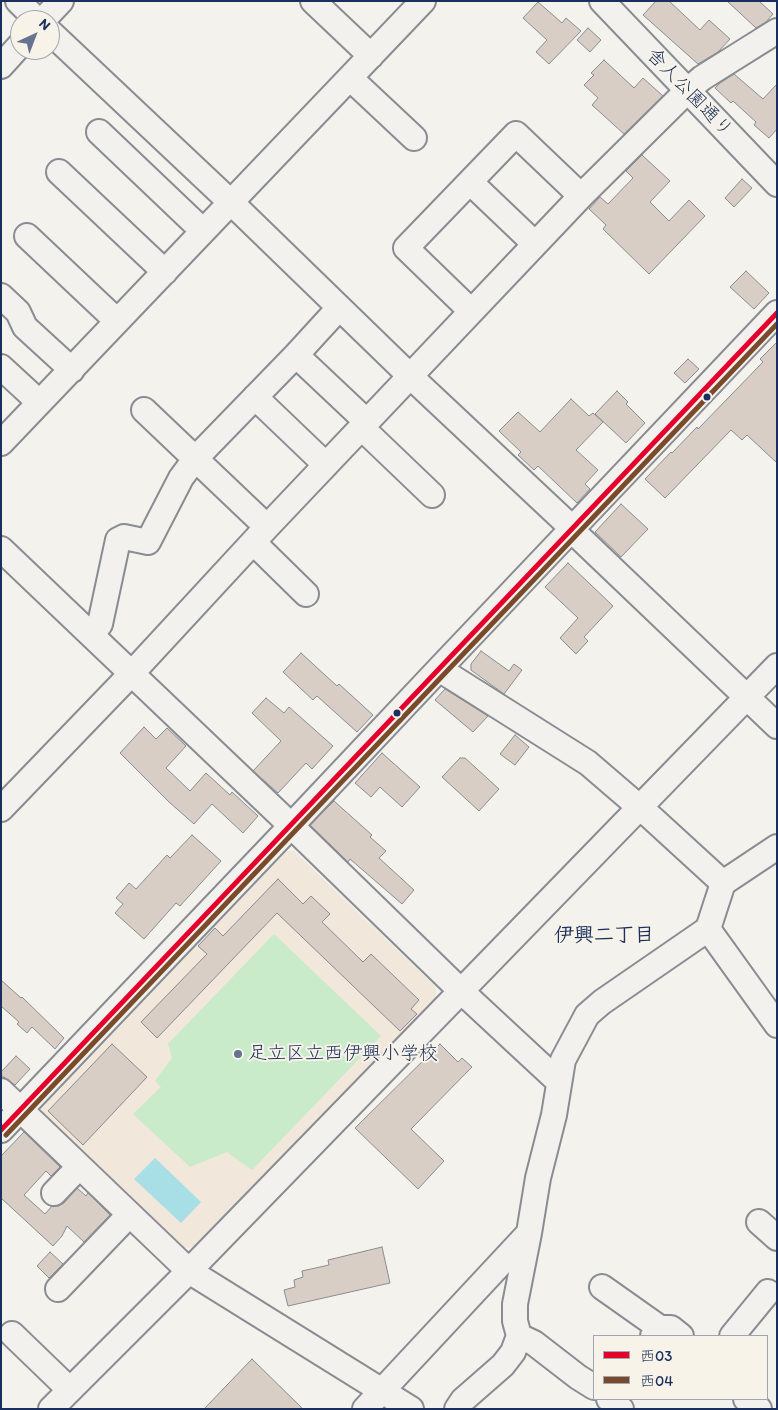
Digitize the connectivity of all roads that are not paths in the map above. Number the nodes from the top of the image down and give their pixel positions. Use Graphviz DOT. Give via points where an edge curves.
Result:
graph roads {
  1 [pos="18,1"];
  2 [pos="313,1"];
  3 [pos="422,1"];
  4 [pos="602,1"];
  5 [pos="27,10"];
  6 [pos="777,31"];
  7 [pos="60,41"];
  8 [pos="10,56"];
  9 [pos="371,56"];
  10 [pos="1,66"];
  11 [pos="350,78"];
  12 [pos="688,90"];
  13 [pos="99,132"];
  14 [pos="414,139"];
  15 [pos="59,172"];
  16 [pos="470,182"];
  17 [pos="777,184"];
  18 [pos="581,196"];
  19 [pos="231,203"];
  20 [pos="203,231"];
  21 [pos="27,236"];
  22 [pos="534,244"];
  23 [pos="165,272"];
  24 [pos="1,296"];
  25 [pos="339,308"];
  26 [pos="471,311"];
  27 [pos="777,313"];
  28 [pos="117,321"];
  29 [pos="296,355"];
  30 [pos="1,367"];
  31 [pos="72,370"];
  32 [pos="410,376"];
  33 [pos="255,397"];
  34 [pos="39,402"];
  35 [pos="144,410"];
  36 [pos="364,425"];
  37 [pos="1,443"];
  38 [pos="195,459"];
  39 [pos="326,466"];
  40 [pos="432,494"];
  41 [pos="572,528"];
  42 [pos="260,534"];
  43 [pos="1,549"];
  44 [pos="306,594"];
  45 [pos="92,634"];
  46 [pos="777,666"];
  47 [pos="439,668"];
  48 [pos="132,673"];
  49 [pos="746,697"];
  50 [pos="777,726"];
  51 [pos="638,807"];
  52 [pos="1,809"];
  53 [pos="291,826"];
  54 [pos="777,847"];
  55 [pos="723,882"];
  56 [pos="708,929"];
  57 [pos="461,991"];
  58 [pos="777,1025"];
  59 [pos="556,1079"];
  60 [pos="1,1092"];
  61 [pos="20,1110"];
  62 [pos="1,1130"];
  63 [pos="79,1167"];
  64 [pos="54,1193"];
  65 [pos="130,1215"];
  66 [pos="529,1234"];
  67 [pos="188,1271"];
  68 [pos="602,1286"];
  69 [pos="58,1289"];
  70 [pos="768,1292"];
  71 [pos="12,1334"];
  72 [pos="665,1334"];
  73 [pos="733,1335"];
  74 [pos="519,1336"];
  75 [pos="593,1386"];
  76 [pos="70,1390"];
  77 [pos="382,1391"];
  78 [pos="610,1400"];
  79 [pos="747,1400"];
  80 [pos="51,1409"];
  81 [pos="365,1409"];
  82 [pos="411,1409"];
  83 [pos="458,1409"];
  84 [pos="621,1409"];
  85 [pos="759,1409"];
  1 -- 5 [label="street"];
  2 -- 9 [label="street"];
  3 -- 9 [label="street"];
  4 -- 12 [label="street, 舎人公園通り"];
  6 -- 12 [label="street"];
  7 -- 19 [label="street"];
  8 -- 10 [label="street"];
  9 -- 11 [label="street"];
  11 -- 14 [label="street"];
  11 -- 19 [label="street"];
  12 -- 17 [label="street, 舎人公園通り"];
  12 -- 18 [label="street"];
  13 -- 20 [label="street"];
  15 -- 23 [label="street"];
  16 -- 18 [label="street" via="512,130"];
  16 -- 22 [label="street"];
  16 -- 26 [label="street" via="406,248"];
  18 -- 22 [label="street"];
  19 -- 20 [label="street"];
  19 -- 25 [label="street"];
  20 -- 23 [label="street"];
  21 -- 28 [label="street"];
  22 -- 26 [label="street"];
  23 -- 28 [label="street"];
  24 -- 31 [label="street" via="18,312 25,326"];
  25 -- 29 [label="street"];
  25 -- 32 [label="street"];
  26 -- 32 [label="street"];
  27 -- 41 [label="street"];
  28 -- 31 [label="street"];
  29 -- 33 [label="street"];
  29 -- 36 [label="street"];
  30 -- 34 [label="street"];
  31 -- 34 [label="street"];
  32 -- 36 [label="street"];
  32 -- 41 [label="street"];
  33 -- 38 [label="street"];
  33 -- 39 [label="street"];
  34 -- 37 [label="street"];
  35 -- 38 [label="street"];
  36 -- 39 [label="street"];
  36 -- 40 [label="street"];
  38 -- 42 [label="street"];
  38 -- 45 [label="street" via="181,478 148,542 124,537 118,540 100,624"];
  39 -- 42 [label="street"];
  41 -- 47 [label="street"];
  41 -- 49 [label="street"];
  42 -- 44 [label="street"];
  42 -- 48 [label="street"];
  43 -- 45 [label="street"];
  45 -- 48 [label="street"];
  46 -- 49 [label="street"];
  47 -- 51 [label="street" via="588,763"];
  47 -- 53 [label="street"];
  48 -- 52 [label="street"];
  48 -- 53 [label="street"];
  49 -- 50 [label="street"];
  49 -- 51 [label="street"];
  51 -- 55 [label="street"];
  51 -- 57 [label="street"];
  53 -- 57 [label="street"];
  53 -- 61 [label="street"];
  54 -- 55 [label="street"];
  55 -- 56 [label="street"];
  56 -- 58 [label="street"];
  56 -- 59 [label="street" via="602,1002 587,1016"];
  57 -- 59 [label="street"];
  57 -- 67 [label="street"];
  59 -- 66 [label="street" via="554,1115 538,1178"];
  60 -- 61 [label="street"];
  61 -- 62 [label="street"];
  61 -- 63 [label="street"];
  63 -- 64 [label="street"];
  63 -- 65 [label="street"];
  65 -- 67 [label="street"];
  65 -- 69 [label="street"];
  66 -- 74 [label="street" via="515,1304"];
  66 -- 77 [label="street"];
  67 -- 76 [label="street"];
  67 -- 77 [label="street"];
  68 -- 72 [label="street"];
  70 -- 73 [label="street"];
  71 -- 76 [label="street"];
  74 -- 75 [label="street" via="534,1343"];
  74 -- 83 [label="street" via="503,1365 463,1400"];
  76 -- 80 [label="street"];
  77 -- 81 [label="street"];
  77 -- 82 [label="street"];
  78 -- 84 [label="street"];
  79 -- 85 [label="street"];
}
